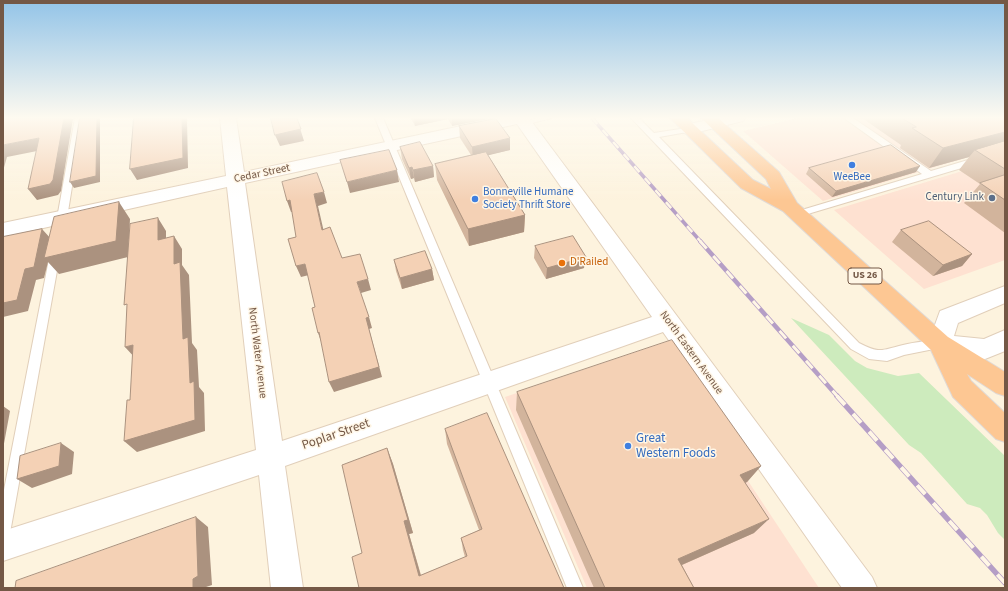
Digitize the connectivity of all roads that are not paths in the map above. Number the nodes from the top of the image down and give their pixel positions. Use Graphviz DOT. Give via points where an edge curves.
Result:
graph roads {
  1 [pos="74,146"];
  2 [pos="231,146"];
  3 [pos="399,146"];
  4 [pos="541,146"];
  5 [pos="662,146"];
  6 [pos="707,146"];
  7 [pos="740,146"];
  8 [pos="888,146"];
  9 [pos="392,147"];
  10 [pos="1005,152"];
  11 [pos="930,175"];
  12 [pos="235,180"];
  13 [pos="794,210"];
  14 [pos="3,230"];
  15 [pos="60,231"];
  16 [pos="1005,294"];
  17 [pos="668,321"];
  18 [pos="1005,340"];
  19 [pos="940,344"];
  20 [pos="489,383"];
  21 [pos="1005,385"];
  22 [pos="1005,430"];
  23 [pos="271,458"];
  24 [pos="3,533"];
  25 [pos="3,546"];
  26 [pos="287,588"];
  27 [pos="575,588"];
  28 [pos="861,588"];
  1 -- 15 [label="lane"];
  2 -- 12 [label="street, North Water Avenue"];
  3 -- 9 [label="street, Cedar Street"];
  4 -- 17 [label="street, North Eastern Avenue"];
  5 -- 19 [label="lane" via="855,346 869,354 887,356 903,350"];
  6 -- 13 [label="highway, US 26" via="746,184"];
  7 -- 13 [label="highway, US 26" via="773,176"];
  8 -- 11 [label="lane"];
  9 -- 12 [label="street, Cedar Street"];
  9 -- 20 [label="lane"];
  10 -- 11 [label="lane"];
  11 -- 13 [label="lane"];
  12 -- 15 [label="street, Cedar Street"];
  12 -- 23 [label="street, North Water Avenue"];
  13 -- 19 [label="highway, US 26"];
  14 -- 15 [label="street, Cedar Street"];
  15 -- 24 [label="lane"];
  16 -- 19 [label="street" via="948,316"];
  17 -- 20 [label="street, Poplar Street"];
  17 -- 28 [label="street, North Eastern Avenue"];
  18 -- 19 [label="street" via="985,349"];
  19 -- 21 [label="highway, US 26"];
  19 -- 22 [label="highway, US 26" via="962,389"];
  20 -- 23 [label="street, Poplar Street"];
  20 -- 27 [label="lane"];
  23 -- 25 [label="street, Poplar Street"];
  23 -- 26 [label="street, North Water Avenue"];
}
